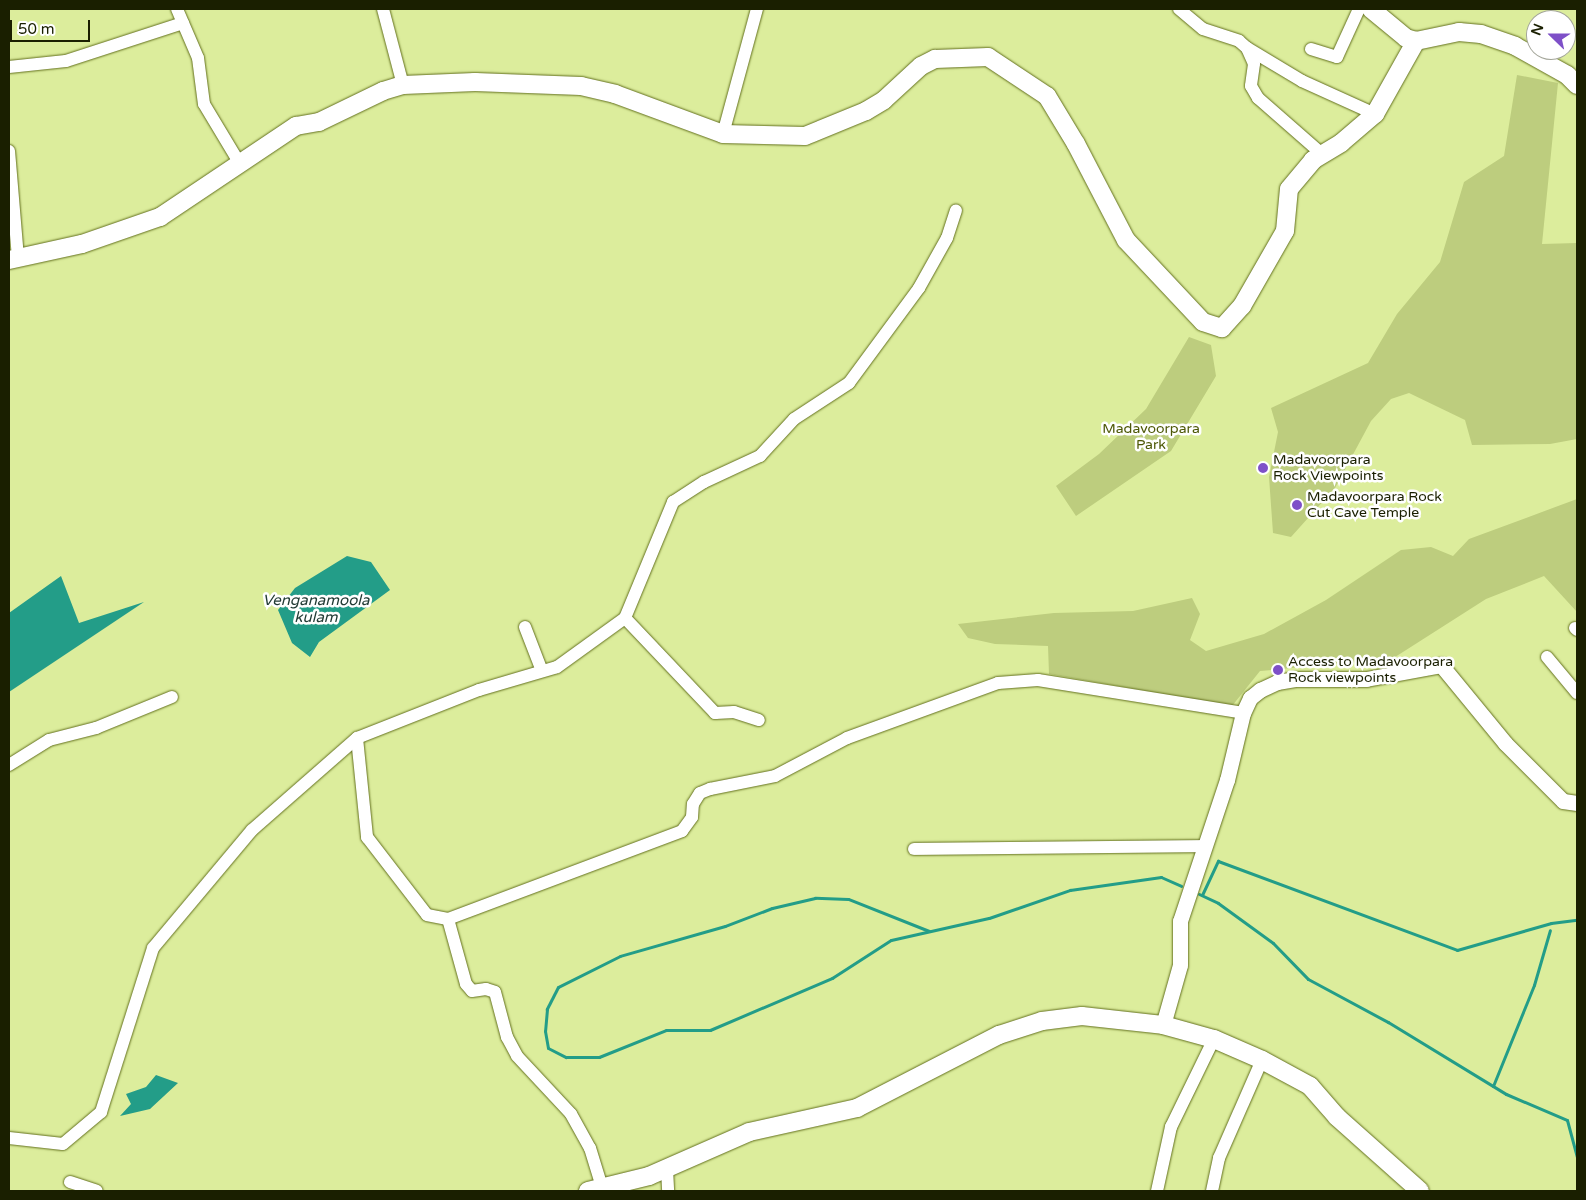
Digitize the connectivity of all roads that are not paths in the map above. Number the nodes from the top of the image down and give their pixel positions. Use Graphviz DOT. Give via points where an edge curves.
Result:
graph roads {
  1 [pos="177,9"];
  2 [pos="383,9"];
  3 [pos="757,9"];
  4 [pos="1179,9"];
  5 [pos="1359,9"];
  6 [pos="1371,9"];
  7 [pos="183,23"];
  8 [pos="1416,41"];
  9 [pos="1247,48"];
  10 [pos="1311,49"];
  11 [pos="9,67"];
  12 [pos="403,85"];
  13 [pos="1577,85"];
  14 [pos="1375,114"];
  15 [pos="722,134"];
  16 [pos="9,151"];
  17 [pos="1322,154"];
  18 [pos="240,164"];
  19 [pos="956,210"];
  20 [pos="13,259"];
  21 [pos="625,618"];
  22 [pos="525,627"];
  23 [pos="1547,657"];
  24 [pos="542,671"];
  25 [pos="1577,693"];
  26 [pos="172,697"];
  27 [pos="1243,713"];
  28 [pos="759,720"];
  29 [pos="358,738"];
  30 [pos="9,766"];
  31 [pos="1577,803"];
  32 [pos="1206,846"];
  33 [pos="914,849"];
  34 [pos="448,919"];
  35 [pos="1163,1025"];
  36 [pos="1214,1039"];
  37 [pos="1262,1060"];
  38 [pos="9,1138"];
  39 [pos="667,1169"];
  40 [pos="70,1182"];
  41 [pos="595,1189"];
  42 [pos="97,1191"];
  43 [pos="668,1191"];
  44 [pos="1157,1191"];
  45 [pos="1212,1191"];
  46 [pos="1420,1191"];
  1 -- 7 [label="street"];
  2 -- 12 [label="street"];
  3 -- 15 [label="street"];
  4 -- 9 [label="street" via="1203,29 1239,41"];
  5 -- 10 [label="street" via="1337,57"];
  6 -- 8 [label="main road" via="1406,38"];
  7 -- 11 [label="street" via="66,61"];
  7 -- 18 [label="street" via="198,58 204,104"];
  8 -- 13 [label="main road" via="1459,32 1481,34 1515,46 1567,75"];
  8 -- 14 [label="main road"];
  9 -- 14 [label="street" via="1302,81"];
  9 -- 17 [label="street" via="1254,64 1251,86 1258,98"];
  12 -- 15 [label="main road" via="475,82 581,86 615,94"];
  12 -- 18 [label="main road" via="383,91 319,122 296,126"];
  14 -- 17 [label="main road" via="1365,125"];
  15 -- 17 [label="main road" via="805,136 823,131 872,108 921,66 935,59 988,57 1047,96 1126,240 1203,322 1222,328 1242,306 1285,231 1289,190 1302,172"];
  16 -- 20 [label="street"];
  18 -- 20 [label="main road" via="160,217 99,239"];
  19 -- 21 [label="street" via="947,238 919,288 849,383 794,419 760,456 704,482 673,502"];
  21 -- 24 [label="street" via="557,667"];
  21 -- 28 [label="street" via="715,713 734,712"];
  22 -- 24 [label="street"];
  23 -- 25 [label="street"];
  24 -- 29 [label="street" via="479,690"];
  26 -- 30 [label="street" via="96,728 49,740"];
  27 -- 31 [label="street" via="1250,698 1278,682 1366,679 1441,665 1505,743 1564,801"];
  27 -- 32 [label="street"];
  27 -- 34 [label="street" via="1038,680 998,683 847,738 775,776 710,788 700,793 693,804 692,817 682,831"];
  29 -- 34 [label="street" via="367,837 427,915"];
  29 -- 38 [label="street" via="252,830 153,948 101,1112 63,1144"];
  32 -- 33 [label="street"];
  32 -- 35 [label="street" via="1180,921 1180,965"];
  34 -- 41 [label="street" via="466,984 472,991 486,988 495,992 507,1037 517,1056 571,1114 590,1148"];
  35 -- 36 [label="main road"];
  35 -- 39 [label="main road" via="1082,1016 1042,1020 999,1035 857,1108 749,1132"];
  36 -- 37 [label="main road"];
  36 -- 44 [label="street" via="1167,1138"];
  37 -- 45 [label="street" via="1219,1158"];
  37 -- 46 [label="main road" via="1310,1086 1337,1117"];
  39 -- 41 [label="main road"];
  39 -- 43 [label="street"];
  40 -- 42 [label="street"];
}
